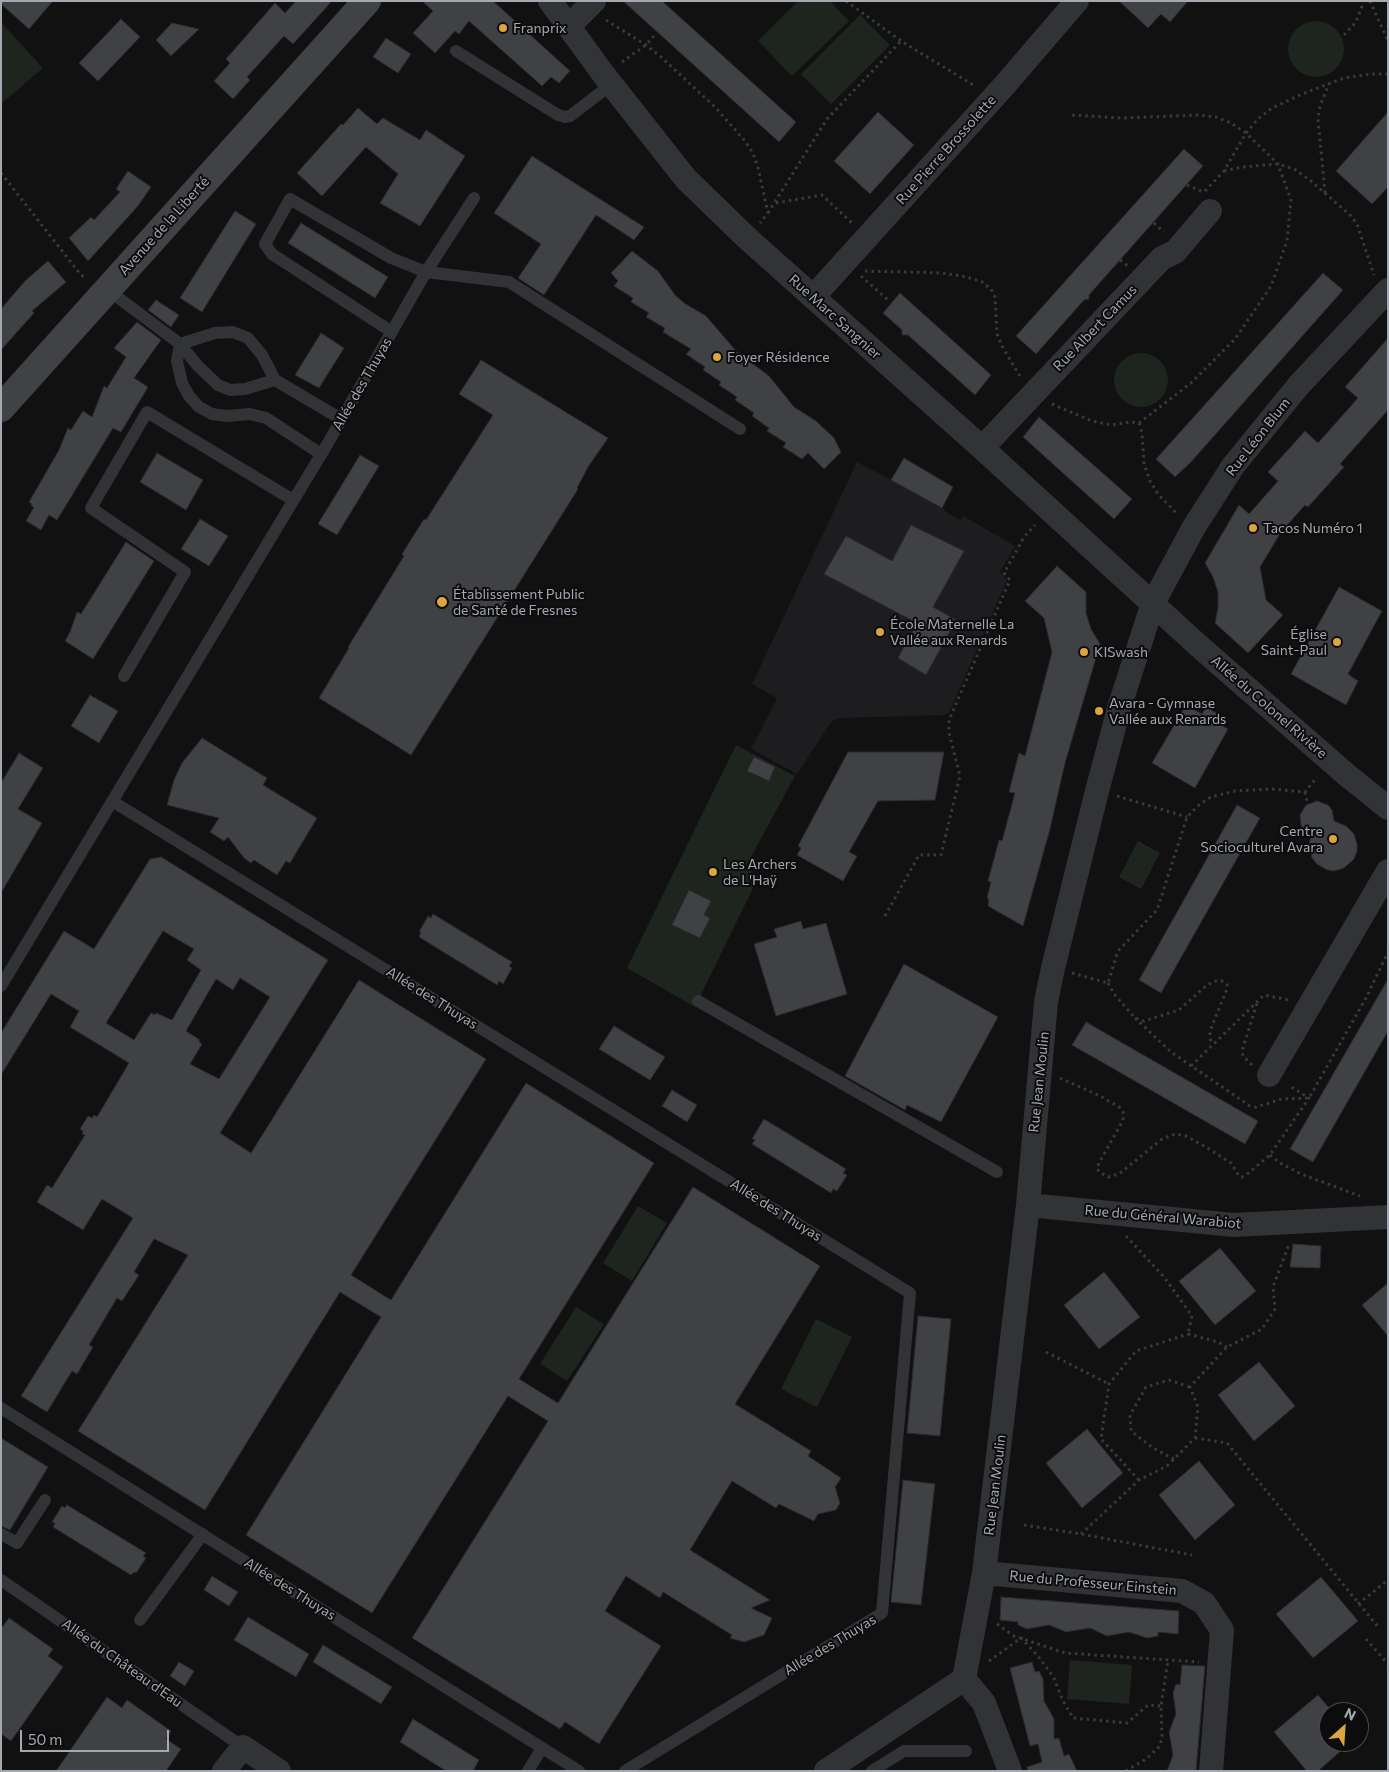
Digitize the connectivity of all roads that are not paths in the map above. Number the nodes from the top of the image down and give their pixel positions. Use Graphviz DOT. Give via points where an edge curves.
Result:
graph roads {
  1 [pos="367,1"];
  2 [pos="550,1"];
  3 [pos="1077,1"];
  4 [pos="591,4"];
  5 [pos="569,26"];
  6 [pos="456,50"];
  7 [pos="608,79"];
  8 [pos="474,198"];
  9 [pos="1207,202"];
  10 [pos="426,272"];
  11 [pos="108,290"];
  12 [pos="1382,296"];
  13 [pos="813,297"];
  14 [pos="392,332"];
  15 [pos="180,344"];
  16 [pos="275,380"];
  17 [pos="1,408"];
  18 [pos="342,419"];
  19 [pos="740,429"];
  20 [pos="982,448"];
  21 [pos="321,454"];
  22 [pos="294,500"];
  23 [pos="1153,603"];
  24 [pos="124,676"];
  25 [pos="112,801"];
  26 [pos="1388,808"];
  27 [pos="1388,871"];
  28 [pos="1,986"];
  29 [pos="698,1002"];
  30 [pos="1270,1075"];
  31 [pos="997,1172"];
  32 [pos="1028,1205"];
  33 [pos="1388,1217"];
  34 [pos="1,1408"];
  35 [pos="45,1500"];
  36 [pos="1,1534"];
  37 [pos="203,1534"];
  38 [pos="984,1573"];
  39 [pos="1,1580"];
  40 [pos="140,1620"];
  41 [pos="964,1679"];
  42 [pos="242,1747"];
  43 [pos="542,1748"];
  44 [pos="966,1751"];
  45 [pos="224,1771"];
  46 [pos="279,1771"];
  47 [pos="528,1771"];
  48 [pos="579,1771"];
  49 [pos="625,1771"];
  50 [pos="826,1771"];
  51 [pos="872,1771"];
  52 [pos="1010,1771"];
  53 [pos="1211,1771"];
  1 -- 11 [label="main road, Avenue de la Liberté"];
  2 -- 5 [label="street, Rue Marc Sangnier"];
  3 -- 13 [label="street, Rue Pierre Brossolette" via="867,236 846,271"];
  4 -- 5 [label="street"];
  5 -- 7 [label="street, Rue Marc Sangnier"];
  6 -- 7 [label="lane" via="565,117 570,116"];
  7 -- 13 [label="street, Rue Marc Sangnier" via="686,179"];
  8 -- 10 [label="lane, Allée des Thuyas"];
  9 -- 20 [label="street, Rue Albert Camus" via="1175,252 1162,258"];
  10 -- 14 [label="lane, Allée des Thuyas"];
  10 -- 14 [label="lane" via="391,258 290,199 264,244 272,254"];
  10 -- 19 [label="lane" via="509,282"];
  11 -- 15 [label="lane"];
  11 -- 17 [label="main road, Avenue de la Liberté"];
  12 -- 23 [label="street, Rue Léon Blum" via="1298,385 1239,458 1194,527"];
  13 -- 20 [label="street, Rue Marc Sangnier"];
  14 -- 18 [label="lane, Allée des Thuyas"];
  15 -- 16 [label="lane" via="218,385 230,390"];
  15 -- 16 [label="lane" via="215,333 234,332 248,338 262,355"];
  15 -- 21 [label="lane" via="177,361 182,383 199,407 212,414 250,414 266,418"];
  16 -- 18 [label="lane"];
  18 -- 21 [label="lane, Allée des Thuyas"];
  20 -- 23 [label="street, Rue Marc Sangnier"];
  21 -- 22 [label="lane, Allée des Thuyas"];
  22 -- 24 [label="lane" via="147,412 91,508 184,572"];
  22 -- 25 [label="lane, Allée des Thuyas"];
  23 -- 26 [label="street, Allée du Colonel Rivière" via="1330,761"];
  23 -- 32 [label="street, Rue Jean Moulin" via="1120,705 1053,968 1046,1002"];
  25 -- 28 [label="lane, Allée des Thuyas"];
  25 -- 49 [label="lane, Allée des Thuyas" via="910,1292 882,1613"];
  27 -- 30 [label="street"];
  29 -- 31 [label="lane"];
  32 -- 33 [label="street, Rue du Général Warabiot" via="1234,1225"];
  32 -- 38 [label="street, Rue Jean Moulin"];
  34 -- 37 [label="lane, Allée des Thuyas"];
  35 -- 36 [label="lane" via="17,1543"];
  37 -- 40 [label="lane"];
  37 -- 43 [label="lane, Allée des Thuyas"];
  38 -- 41 [label="street, Rue Jean Moulin"];
  38 -- 53 [label="street, Rue du Professeur Einstein" via="1182,1591 1204,1603 1222,1630"];
  39 -- 42 [label="lane, Allée du Château d'Eau"];
  41 -- 50 [label="street"];
  41 -- 52 [label="street" via="984,1703"];
  42 -- 45 [label="street"];
  42 -- 46 [label="street"];
  43 -- 47 [label="lane"];
  43 -- 48 [label="lane, Allée des Thuyas"];
  44 -- 51 [label="lane" via="904,1751"];
}
